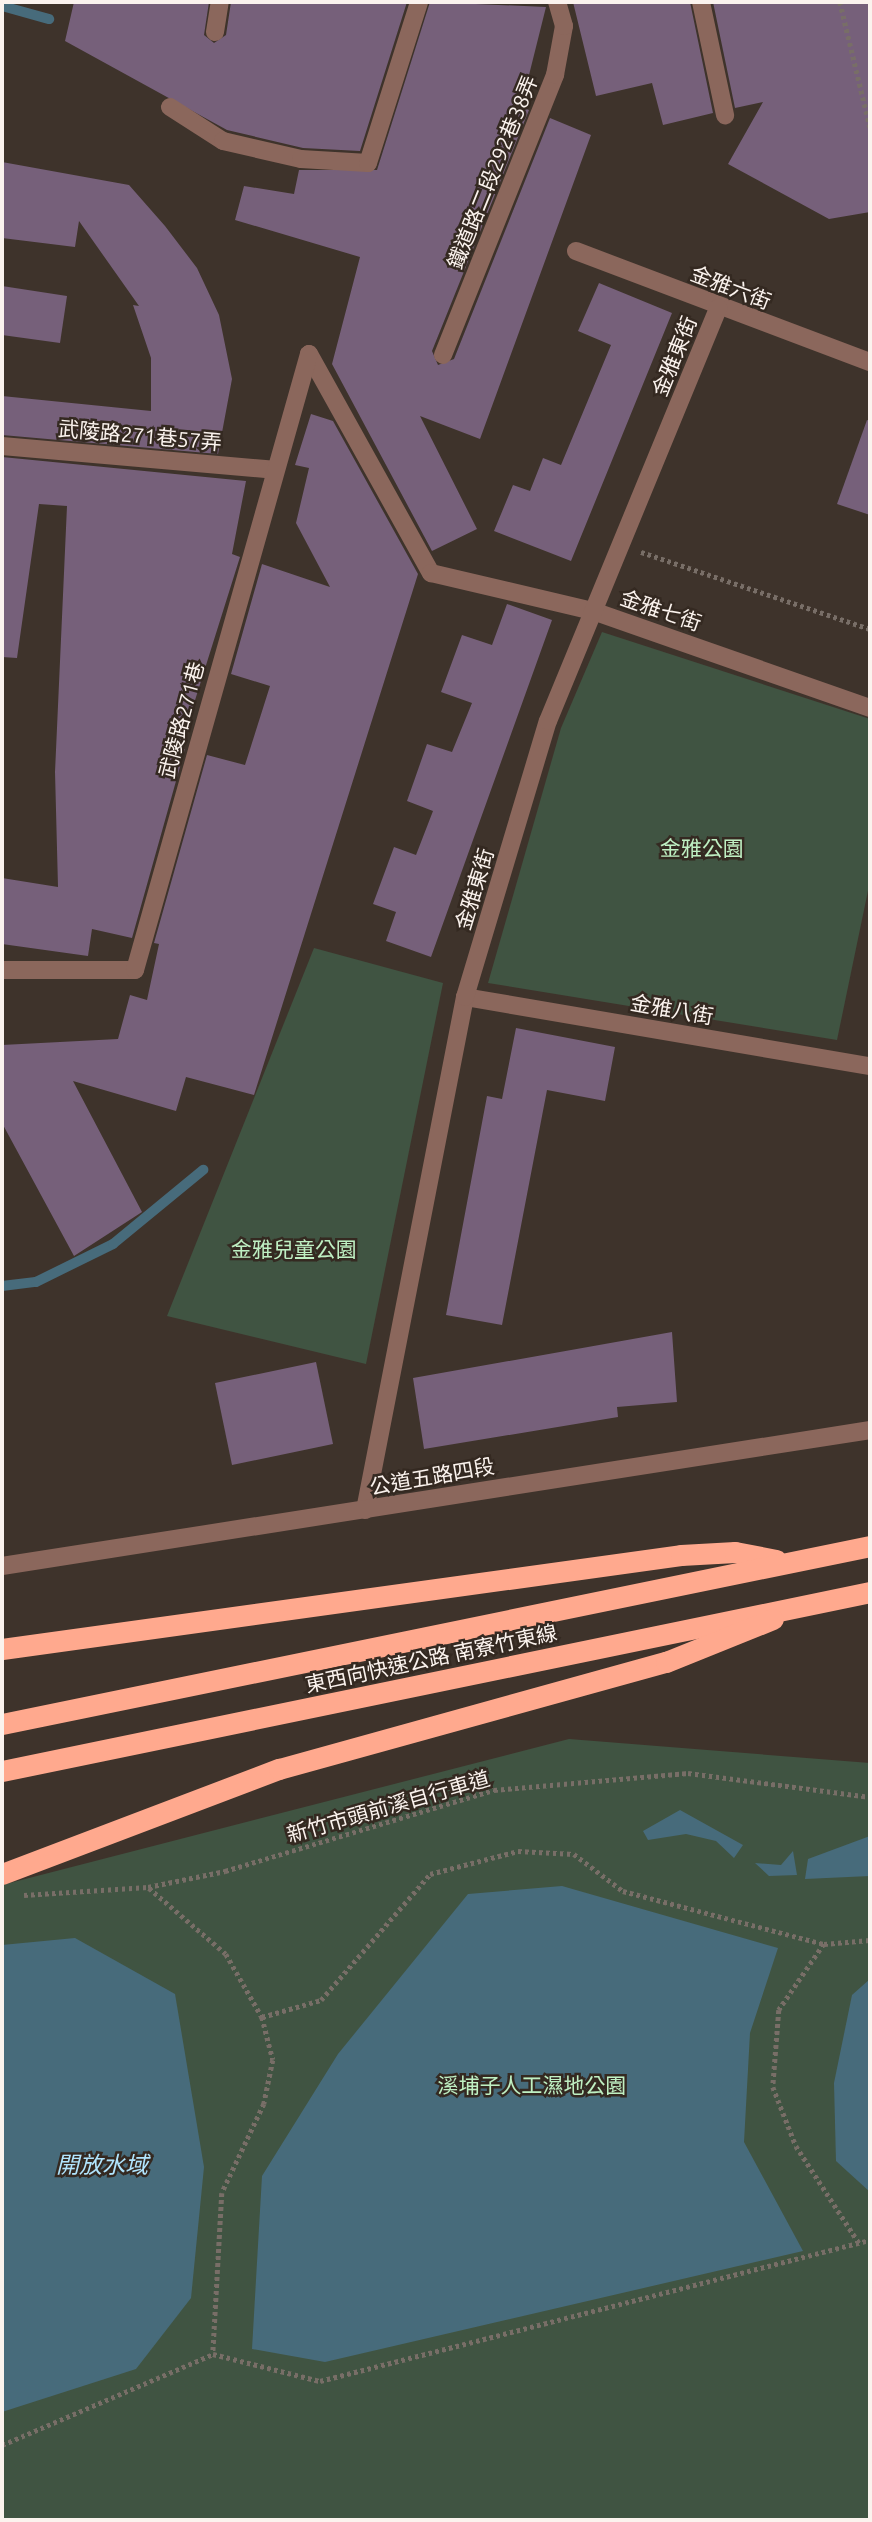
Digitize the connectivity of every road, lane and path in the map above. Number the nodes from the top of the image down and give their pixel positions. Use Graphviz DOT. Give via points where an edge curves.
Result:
graph roads {
  1 [pos="220,2"];
  2 [pos="419,2"];
  3 [pos="557,2"];
  4 [pos="701,2"];
  5 [pos="840,2"];
  6 [pos="215,32"];
  7 [pos="170,107"];
  8 [pos="725,115"];
  9 [pos="870,127"];
  10 [pos="576,251"];
  11 [pos="718,308"];
  12 [pos="443,355"];
  13 [pos="870,362"];
  14 [pos="2,446"];
  15 [pos="274,470"];
  16 [pos="621,545"];
  17 [pos="431,573"];
  18 [pos="593,611"];
  19 [pos="870,629"];
  20 [pos="870,708"];
  21 [pos="2,970"];
  22 [pos="465,997"];
  23 [pos="870,1066"];
  24 [pos="870,1430"];
  25 [pos="365,1510"];
  26 [pos="870,1546"];
  27 [pos="786,1562"];
  28 [pos="2,1566"];
  29 [pos="870,1592"];
  30 [pos="798,1607"];
  31 [pos="2,1649"];
  32 [pos="2,1724"];
  33 [pos="2,1772"];
  34 [pos="870,1797"];
  35 [pos="2,1874"];
  36 [pos="148,1887"];
  37 [pos="15,1896"];
  38 [pos="870,1940"];
  39 [pos="824,1944"];
  40 [pos="262,2017"];
  41 [pos="870,2240"];
  42 [pos="859,2243"];
  43 [pos="213,2354"];
  44 [pos="2,2445"];
  1 -- 6 [label="street"];
  2 -- 7 [label="street" via="368,163 301,159 223,141"];
  3 -- 12 [label="street, 鐵道路二段292巷38弄" via="564,26 555,75"];
  4 -- 8 [label="street"];
  5 -- 9 [label="path"];
  10 -- 11 [label="street, 金雅六街"];
  11 -- 13 [label="street, 金雅六街"];
  11 -- 16 [label="street, 金雅東街"];
  14 -- 15 [label="street, 武陵路271巷57弄"];
  15 -- 17 [label="street, 武陵路271巷" via="309,354"];
  15 -- 21 [label="street, 武陵路271巷" via="135,970"];
  16 -- 18 [label="street, 金雅東街"];
  16 -- 19 [label="path"];
  17 -- 18 [label="street, 金雅七街"];
  18 -- 20 [label="street, 金雅七街"];
  18 -- 22 [label="street, 金雅東街" via="548,721"];
  22 -- 23 [label="street, 金雅八街"];
  22 -- 25 [label="street, 金雅東街"];
  24 -- 25 [label="street, 公道五路四段"];
  25 -- 28 [label="street, 公道五路四段" via="164,1536"];
  26 -- 27 [label="highway, 東西向快速公路 南寮竹東線"];
  27 -- 31 [label="highway" via="735,1552 681,1555 141,1625"];
  27 -- 32 [label="highway, 東西向快速公路 南寮竹東線"];
  29 -- 30 [label="highway, 東西向快速公路 南寮竹東線"];
  30 -- 33 [label="highway, 東西向快速公路 南寮竹東線"];
  30 -- 35 [label="highway" via="730,1641 666,1662 465,1712 279,1769"];
  34 -- 36 [label="path, 新竹市頭前溪自行車道" via="688,1773 494,1790 225,1871"];
  36 -- 37 [label="path, 新竹市頭前溪自行車道"];
  36 -- 40 [label="path" via="226,1954"];
  38 -- 39 [label="path"];
  39 -- 40 [label="path" via="623,1891 574,1854 518,1851 430,1874 321,2000"];
  39 -- 42 [label="path" via="779,2010 773,2087 796,2146"];
  40 -- 43 [label="path" via="273,2060 264,2104 222,2193"];
  41 -- 42 [label="path"];
  42 -- 43 [label="path" via="320,2381"];
  43 -- 44 [label="path"];
}
